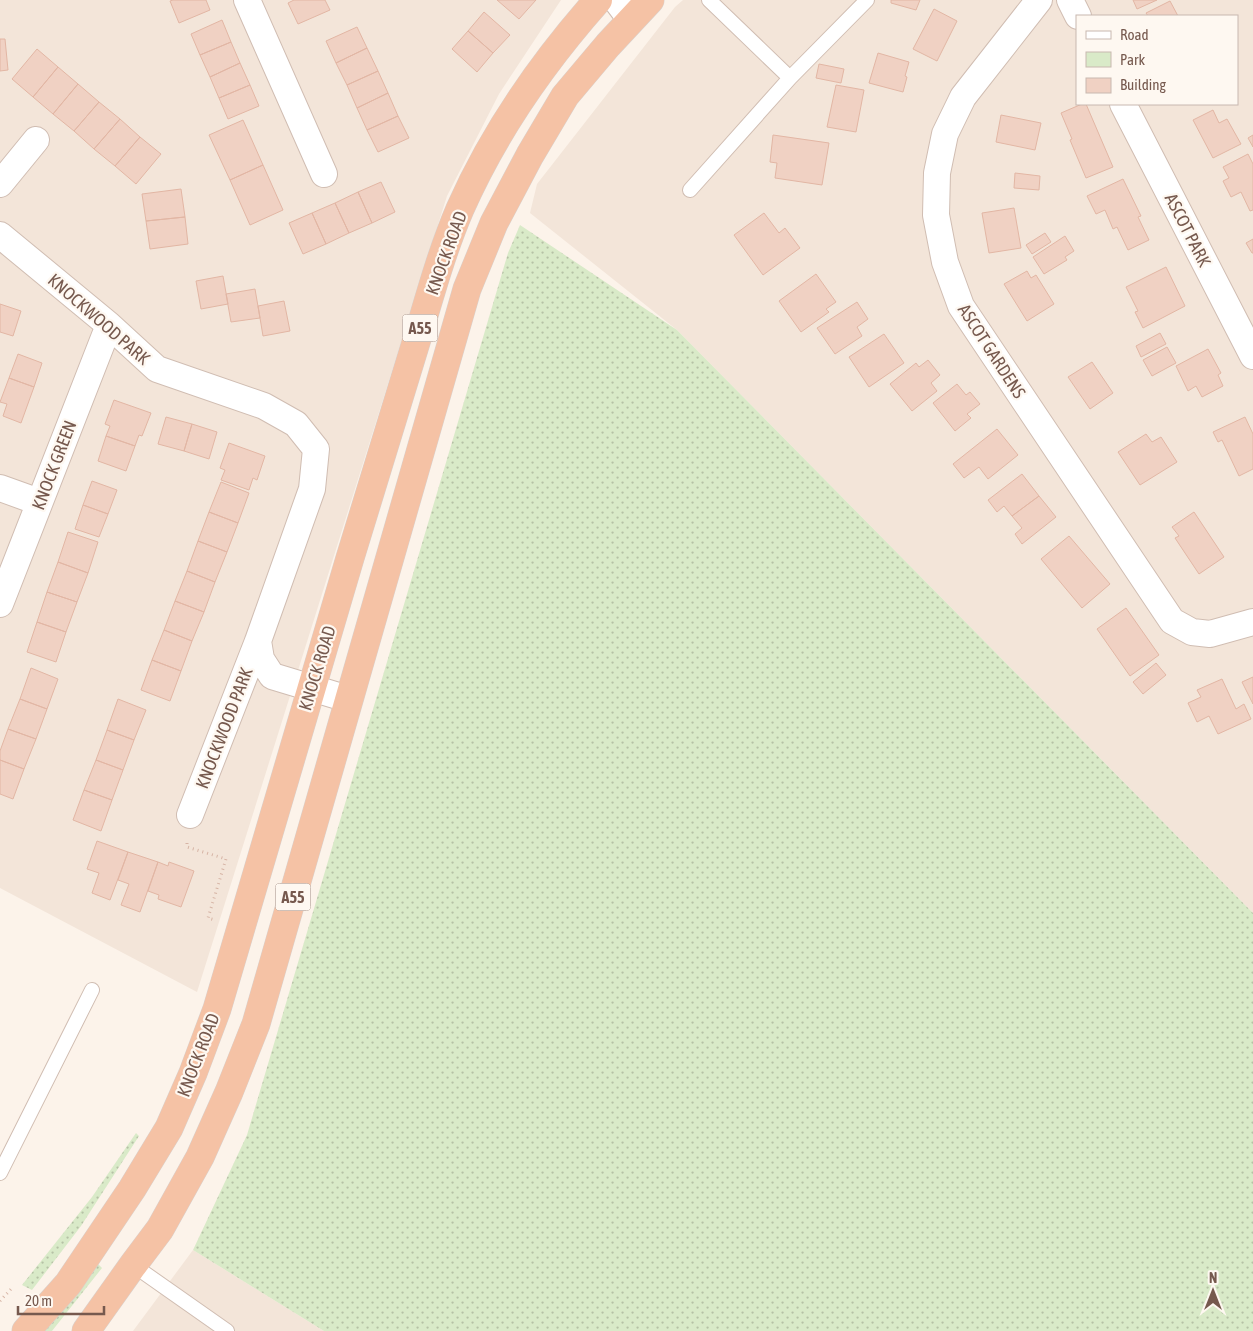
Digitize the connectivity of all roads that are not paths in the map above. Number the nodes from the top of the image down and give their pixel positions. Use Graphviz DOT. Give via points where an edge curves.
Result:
graph roads {
  1 [pos="247,0"];
  2 [pos="598,0"];
  3 [pos="650,0"];
  4 [pos="709,0"];
  5 [pos="867,0"];
  6 [pos="1039,0"];
  7 [pos="1070,0"];
  8 [pos="624,10"];
  9 [pos="1078,15"];
  10 [pos="790,78"];
  11 [pos="1124,105"];
  12 [pos="36,140"];
  13 [pos="324,174"];
  14 [pos="0,184"];
  15 [pos="690,190"];
  16 [pos="0,235"];
  17 [pos="109,325"];
  18 [pos="1253,356"];
  19 [pos="0,488"];
  20 [pos="39,502"];
  21 [pos="0,604"];
  22 [pos="1253,622"];
  23 [pos="258,641"];
  24 [pos="312,688"];
  25 [pos="348,700"];
  26 [pos="190,815"];
  27 [pos="92,990"];
  28 [pos="0,1173"];
  29 [pos="133,1265"];
  30 [pos="211,1326"];
  31 [pos="26,1331"];
  32 [pos="86,1331"];
  33 [pos="227,1331"];
  1 -- 13 [label="street"];
  2 -- 24 [label="highway, KNOCK ROAD / A55" via="539,72 500,133 460,210 438,268 385,439"];
  3 -- 8 [label="highway, KNOCK ROAD / A55"];
  4 -- 10 [label="lane"];
  5 -- 10 [label="lane"];
  6 -- 22 [label="street, ASCOT GARDENS" via="963,97 945,134 937,173 936,215 945,262 962,306 1172,621 1192,632 1210,634"];
  7 -- 9 [label="street"];
  8 -- 25 [label="highway, KNOCK ROAD / A55" via="565,96 530,155 494,223 467,289"];
  10 -- 15 [label="lane"];
  11 -- 18 [label="street, ASCOT PARK"];
  12 -- 14 [label="street"];
  16 -- 17 [label="street, KNOCKWOOD PARK"];
  17 -- 20 [label="street, KNOCK GREEN"];
  17 -- 23 [label="street, KNOCKWOOD PARK" via="157,369 264,406 296,424 316,449 312,489"];
  19 -- 20 [label="street"];
  20 -- 21 [label="street, KNOCK GREEN"];
  23 -- 24 [label="street, KNOCKWOOD PARK" via="261,659 272,676"];
  23 -- 26 [label="street, KNOCKWOOD PARK"];
  24 -- 25 [label="street, KNOCKWOOD PARK"];
  24 -- 31 [label="highway, KNOCK ROAD / A55" via="216,1009 169,1128 132,1190 68,1284"];
  25 -- 29 [label="highway, KNOCK ROAD / A55" via="256,1024 200,1157 160,1230"];
  27 -- 28 [label="lane"];
  29 -- 30 [label="lane"];
  29 -- 32 [label="highway, KNOCK ROAD / A55"];
  30 -- 33 [label="lane"];
}
